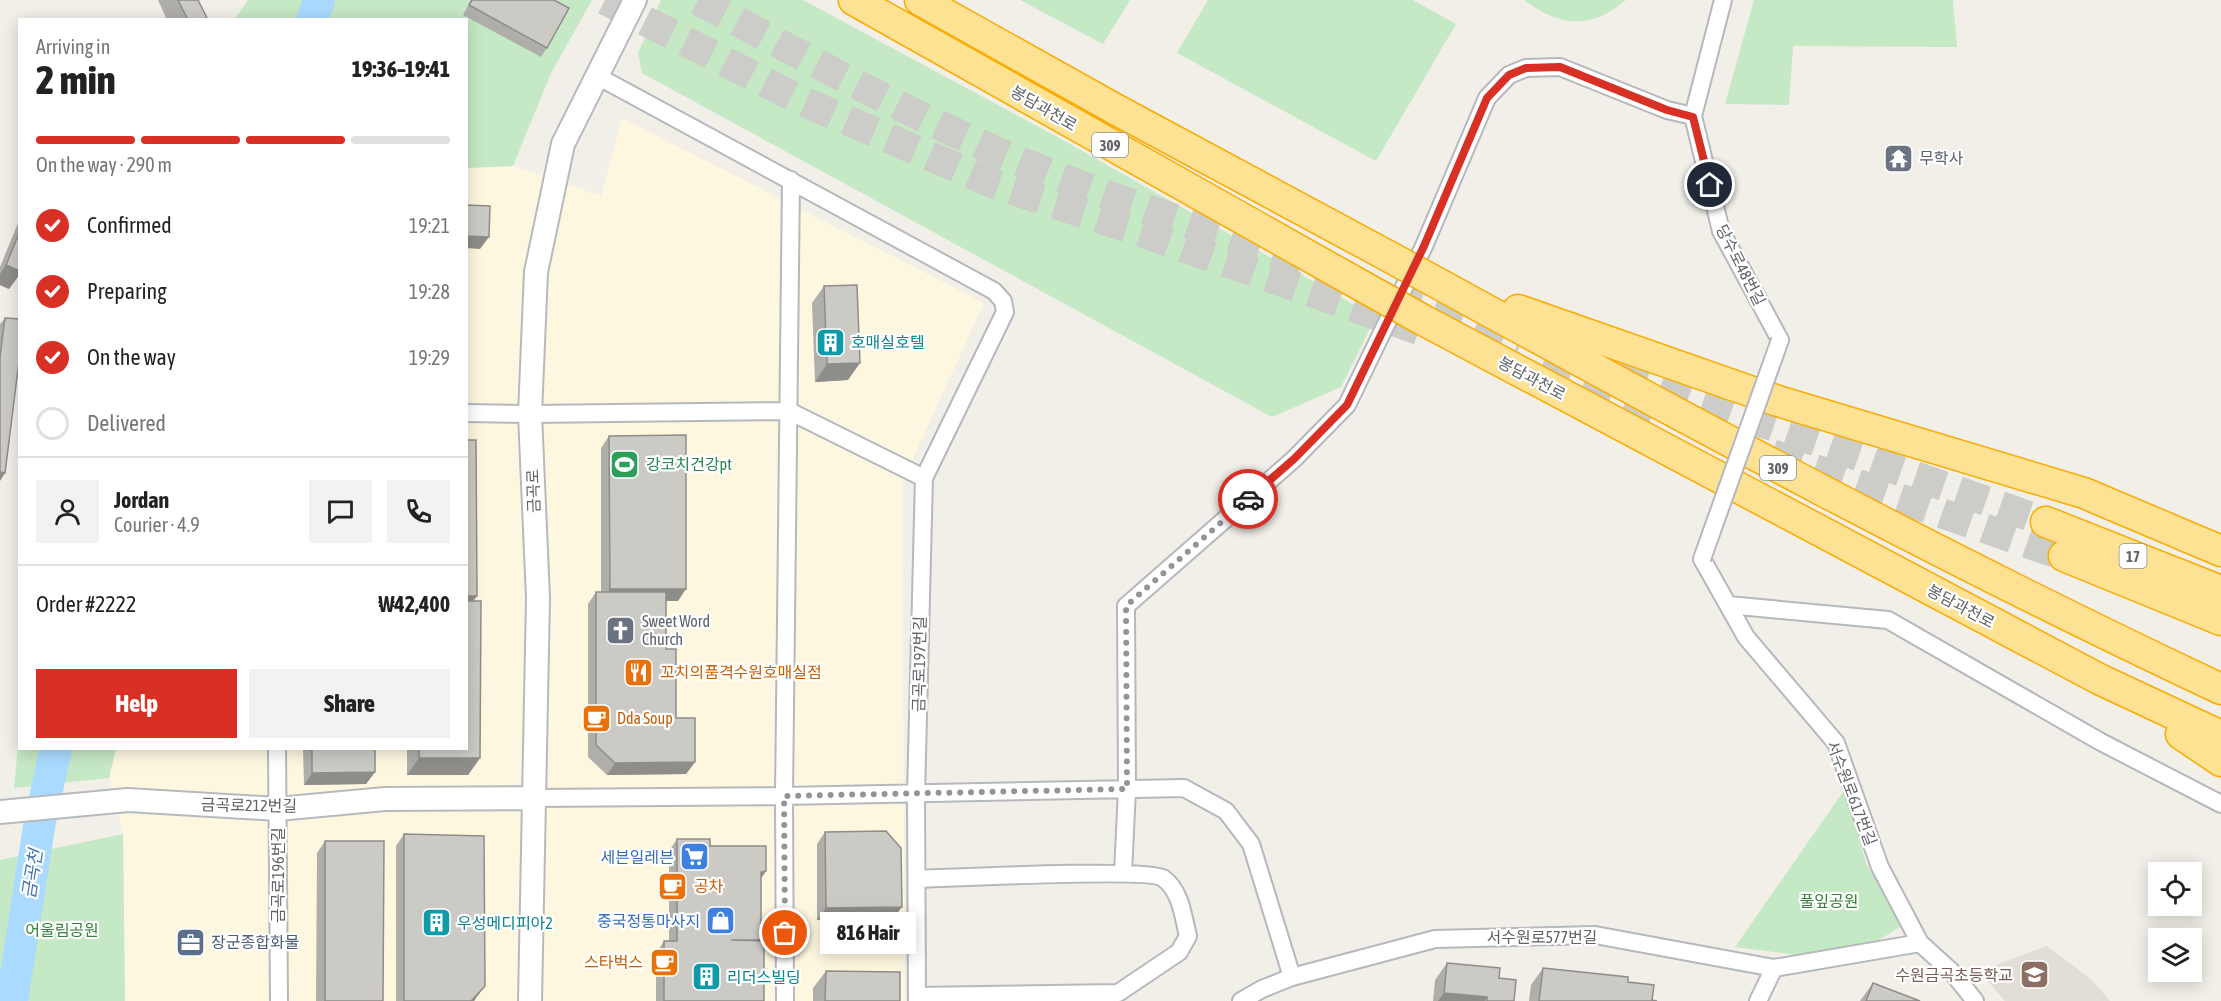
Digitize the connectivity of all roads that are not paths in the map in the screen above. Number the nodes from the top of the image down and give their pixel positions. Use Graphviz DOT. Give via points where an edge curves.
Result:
graph roads {
  1 [pos="635,0"];
  2 [pos="920,0"];
  3 [pos="1724,0"];
  4 [pos="856,1"];
  5 [pos="597,76"];
  6 [pos="1693,117"];
  7 [pos="791,180"];
  8 [pos="1435,281"];
  9 [pos="789,411"];
  10 [pos="468,413"];
  11 [pos="530,414"];
  12 [pos="924,478"];
  13 [pos="2046,522"];
  14 [pos="2221,551"];
  15 [pos="2064,556"];
  16 [pos="1702,559"];
  17 [pos="2221,591"];
  18 [pos="1728,605"];
  19 [pos="2221,620"];
  20 [pos="2099,679"];
  21 [pos="2221,689"];
  22 [pos="2221,736"];
  23 [pos="277,750"];
  24 [pos="2221,761"];
  25 [pos="1127,789"];
  26 [pos="916,794"];
  27 [pos="784,796"];
  28 [pos="535,798"];
  29 [pos="2221,804"];
  30 [pos="278,809"];
  31 [pos="0,812"];
  32 [pos="1123,873"];
  33 [pos="916,879"];
  34 [pos="1920,943"];
  35 [pos="1774,968"];
  36 [pos="1292,977"];
  37 [pos="917,998"];
  38 [pos="279,1001"];
  39 [pos="530,1001"];
  40 [pos="785,1001"];
  41 [pos="1241,1001"];
  42 [pos="1758,1001"];
  43 [pos="1975,1001"];
  1 -- 5 [label="main road, 금곡로"];
  2 -- 8 [label="highway, 봉담과천로 / 309, bridge"];
  3 -- 6 [label="street"];
  4 -- 20 [label="highway, 봉담과천로 / 309, bridge" via="1423,320"];
  5 -- 7 [label="street"];
  5 -- 11 [label="main road, 금곡로" via="564,144 536,272"];
  6 -- 16 [label="street, 당수로48번길, bridge" via="1721,231 1780,340"];
  6 -- 25 [label="street" via="1560,67 1526,68 1509,75 1487,98 1424,246 1347,405 1294,459 1126,606"];
  7 -- 9 [label="street"];
  7 -- 12 [label="street" via="994,291 1003,301 1005,312"];
  8 -- 14 [label="highway" via="1778,401 2084,493"];
  8 -- 21 [label="highway, 봉담과천로 / 309" via="1858,510"];
  9 -- 11 [label="street"];
  9 -- 12 [label="street"];
  9 -- 27 [label="street"];
  10 -- 11 [label="street"];
  11 -- 28 [label="main road, 금곡로" via="538,597"];
  12 -- 26 [label="street, 금곡로197번길"];
  13 -- 17 [label="highway, 17"];
  15 -- 19 [label="highway, 17"];
  16 -- 18 [label="street, 서수원로617번길"];
  18 -- 29 [label="street" via="1888,620 2101,742"];
  18 -- 34 [label="street, 서수원로617번길" via="1746,637 1836,743 1880,867"];
  20 -- 22 [label="highway, 봉담과천로 / 309"];
  20 -- 24 [label="highway"];
  23 -- 30 [label="street, 금곡로196번길"];
  25 -- 26 [label="street"];
  25 -- 32 [label="street"];
  25 -- 36 [label="street" via="1184,788 1226,811 1251,844"];
  26 -- 27 [label="street"];
  26 -- 33 [label="street, 금곡로197번길"];
  27 -- 28 [label="street"];
  27 -- 40 [label="street"];
  28 -- 30 [label="main road, 금곡로212번길" via="385,799"];
  28 -- 39 [label="main road, 금곡로"];
  30 -- 31 [label="main road, 금곡로212번길" via="128,801"];
  30 -- 38 [label="street, 금곡로196번길"];
  32 -- 33 [label="street"];
  32 -- 37 [label="street" via="1161,877 1176,892 1188,936 1179,952 1118,993"];
  33 -- 37 [label="street, 금곡로197번길"];
  34 -- 35 [label="street, 서수원로577번길"];
  34 -- 43 [label="street, 서수원로617번길" via="1952,972"];
  35 -- 36 [label="street, 서수원로577번길" via="1584,935 1435,939"];
  35 -- 42 [label="street"];
  36 -- 41 [label="street, 서수원로577번길"];
}
